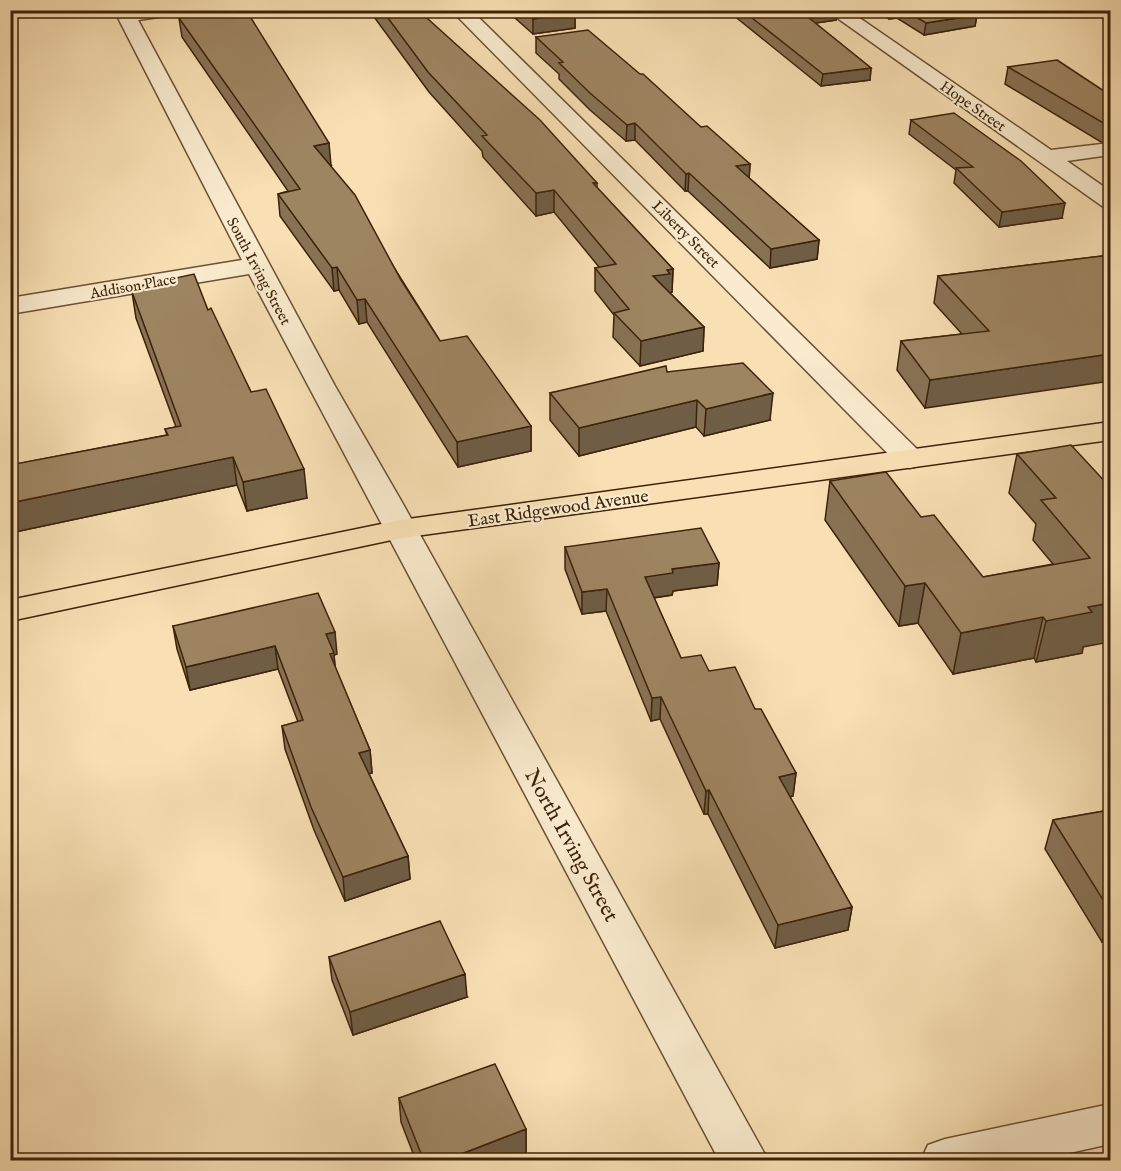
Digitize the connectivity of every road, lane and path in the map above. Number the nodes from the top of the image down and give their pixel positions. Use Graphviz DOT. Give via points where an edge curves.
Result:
graph roads {
  1 [pos="172,10"];
  2 [pos="460,10"];
  3 [pos="835,10"];
  4 [pos="124,13"];
  5 [pos="1110,149"];
  6 [pos="1046,157"];
  7 [pos="1110,201"];
  8 [pos="256,265"];
  9 [pos="10,306"];
  10 [pos="1110,432"];
  11 [pos="910,459"];
  12 [pos="401,529"];
  13 [pos="10,611"];
  14 [pos="1110,1124"];
  15 [pos="744,1161"];
  16 [pos="945,1161"];
  1 -- 4 [label="street"];
  2 -- 11 [label="street, Liberty Street"];
  3 -- 6 [label="street, Hope Street"];
  4 -- 8 [label="street, South Irving Street"];
  5 -- 6 [label="street"];
  6 -- 7 [label="street, Hope Street"];
  8 -- 9 [label="street, Addison Place"];
  8 -- 12 [label="street, South Irving Street"];
  10 -- 11 [label="main road, East Ridgewood Avenue"];
  11 -- 12 [label="main road, East Ridgewood Avenue"];
  12 -- 13 [label="main road, East Ridgewood Avenue"];
  12 -- 15 [label="street, North Irving Street"];
  14 -- 16 [label="street"];
}
